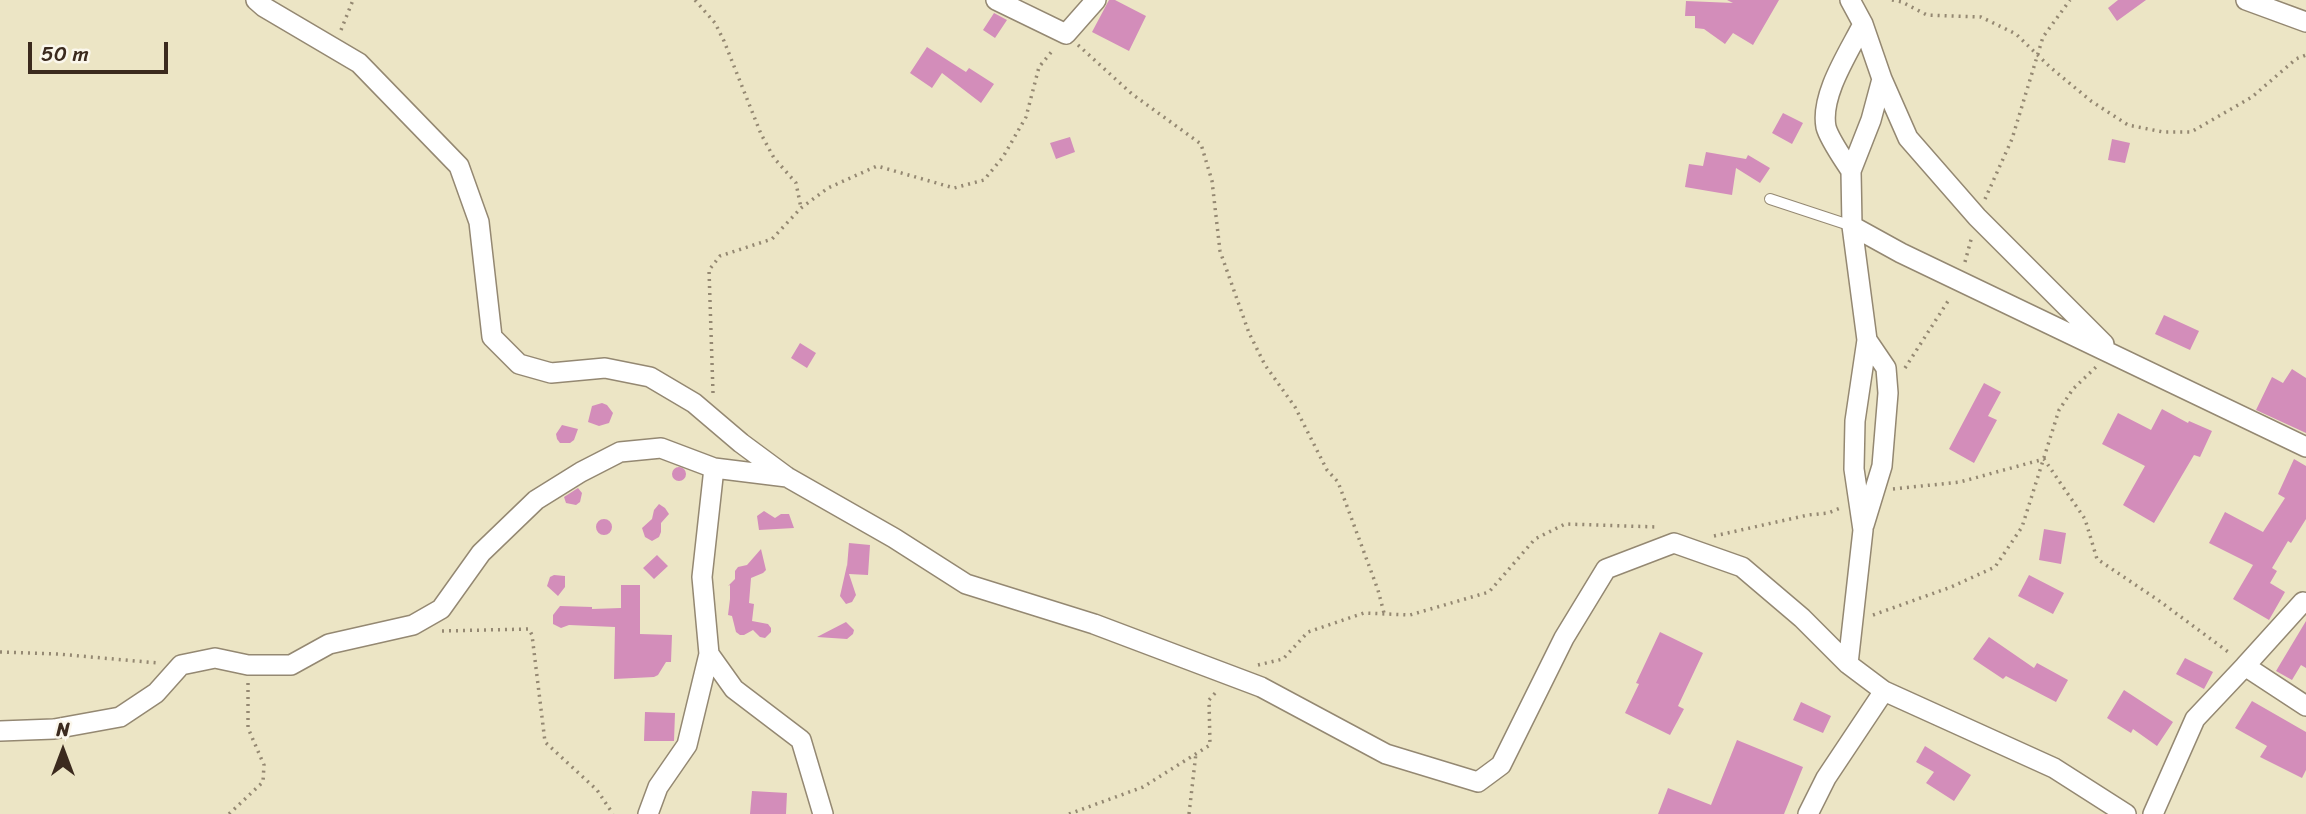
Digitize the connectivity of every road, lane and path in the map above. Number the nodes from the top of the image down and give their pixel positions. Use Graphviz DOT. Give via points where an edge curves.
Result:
graph roads {
  1 [pos="256,0"];
  2 [pos="353,0"];
  3 [pos="695,0"];
  4 [pos="996,0"];
  5 [pos="1096,0"];
  6 [pos="1850,0"];
  7 [pos="1892,0"];
  8 [pos="2246,0"];
  9 [pos="1031,9"];
  10 [pos="2306,22"];
  11 [pos="1863,24"];
  12 [pos="1066,34"];
  13 [pos="334,48"];
  14 [pos="2306,55"];
  15 [pos="1882,79"];
  16 [pos="1851,171"];
  17 [pos="1770,199"];
  18 [pos="802,208"];
  19 [pos="1852,226"];
  20 [pos="1867,340"];
  21 [pos="2116,355"];
  22 [pos="714,420"];
  23 [pos="2306,447"];
  24 [pos="2044,459"];
  25 [pos="714,468"];
  26 [pos="787,477"];
  27 [pos="1866,497"];
  28 [pos="1658,527"];
  29 [pos="1712,536"];
  30 [pos="2305,600"];
  31 [pos="1384,614"];
  32 [pos="1853,622"];
  33 [pos="413,625"];
  34 [pos="0,652"];
  35 [pos="709,654"];
  36 [pos="1848,664"];
  37 [pos="181,665"];
  38 [pos="248,665"];
  39 [pos="2245,666"];
  40 [pos="1230,676"];
  41 [pos="1884,691"];
  42 [pos="2306,706"];
  43 [pos="0,731"];
  44 [pos="1196,753"];
  45 [pos="229,814"];
  46 [pos="613,814"];
  47 [pos="648,814"];
  48 [pos="822,814"];
  49 [pos="1069,814"];
  50 [pos="1189,814"];
  51 [pos="1808,814"];
  52 [pos="2126,814"];
  53 [pos="2153,814"];
  1 -- 13 [label="street"];
  2 -- 13 [label="path"];
  3 -- 18 [label="path" via="715,23 761,134 796,183"];
  4 -- 9 [label="street"];
  5 -- 12 [label="street"];
  6 -- 11 [label="street"];
  7 -- 14 [label="path" via="1927,15 1981,17 2016,34 2091,101 2128,125 2163,132 2191,132 2252,97 2295,59"];
  8 -- 10 [label="street"];
  9 -- 12 [label="street"];
  11 -- 15 [label="street"];
  11 -- 16 [label="street" via="1826,103 1826,129"];
  12 -- 18 [label="path" via="1039,67 1026,117 984,180 954,188 877,166 828,188"];
  12 -- 31 [label="path" via="1132,94 1201,144 1212,181 1220,251 1249,332 1338,482"];
  13 -- 22 [label="street" via="359,63 459,166 479,222 492,337 519,364 551,373 605,368 650,376"];
  15 -- 16 [label="street"];
  15 -- 21 [label="street" via="1908,138 1977,217"];
  16 -- 19 [label="street"];
  17 -- 19 [label="lane"];
  18 -- 22 [label="path" via="772,239 720,256 709,270"];
  19 -- 20 [label="street"];
  19 -- 21 [label="street"];
  20 -- 27 [label="street" via="1855,421 1854,469"];
  20 -- 27 [label="street" via="1886,368 1888,393 1882,466"];
  21 -- 23 [label="street"];
  21 -- 24 [label="path" via="2073,389 2059,411"];
  22 -- 26 [label="street"];
  24 -- 27 [label="path" via="1960,482 1912,486"];
  24 -- 32 [label="path" via="2022,527 1995,568"];
  24 -- 39 [label="path" via="2085,519 2097,559"];
  25 -- 26 [label="street"];
  25 -- 33 [label="street" via="661,449 620,452 581,471 536,500 481,553 441,609"];
  25 -- 35 [label="street" via="702,578"];
  26 -- 40 [label="street" via="966,584 1094,624"];
  27 -- 29 [label="path" via="1828,513"];
  27 -- 32 [label="street"];
  28 -- 31 [label="path" via="1565,524 1535,538 1489,592 1410,615"];
  30 -- 39 [label="street"];
  31 -- 40 [label="path" via="1364,613 1308,632 1283,659"];
  32 -- 36 [label="street"];
  33 -- 38 [label="street" via="329,645 291,665"];
  33 -- 46 [label="path" via="434,631 529,629 545,742 597,790"];
  34 -- 37 [label="path"];
  35 -- 47 [label="street" via="687,745 658,787"];
  35 -- 48 [label="street" via="734,689 801,740"];
  36 -- 40 [label="street" via="1742,568 1674,543 1606,569 1564,638 1500,765 1478,782 1387,754 1261,687"];
  36 -- 41 [label="street"];
  37 -- 38 [label="street" via="215,658"];
  37 -- 43 [label="street" via="156,693 120,717 54,729"];
  38 -- 45 [label="path" via="248,728 264,765 262,782"];
  39 -- 42 [label="street"];
  39 -- 53 [label="street" via="2195,719"];
  40 -- 44 [label="path" via="1209,700 1210,745"];
  41 -- 51 [label="street" via="1826,778"];
  41 -- 52 [label="street" via="2054,768"];
  44 -- 49 [label="path" via="1143,786"];
  44 -- 50 [label="path"];
}
